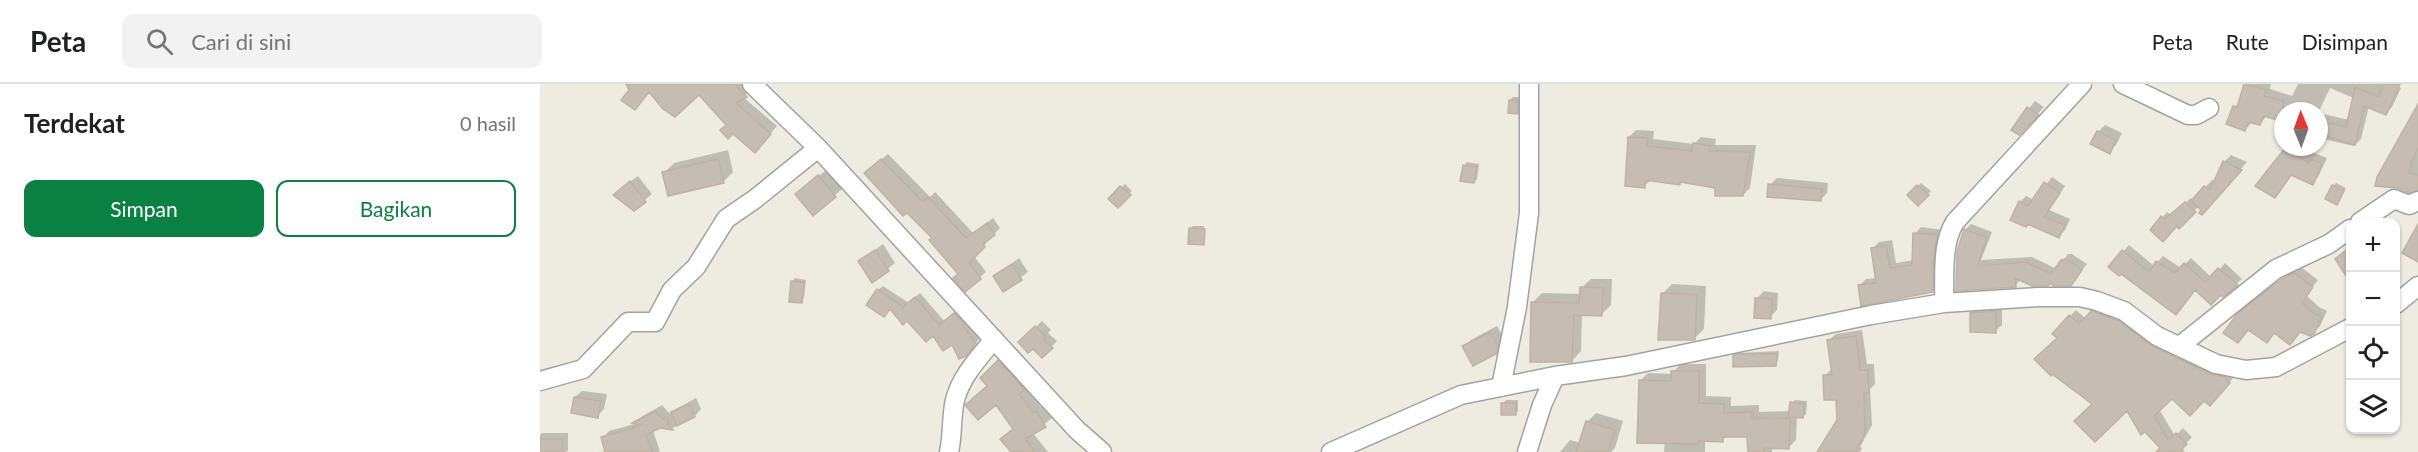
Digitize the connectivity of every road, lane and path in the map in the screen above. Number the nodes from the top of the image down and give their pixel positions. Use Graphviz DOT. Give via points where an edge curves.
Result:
graph roads {
  1 [pos="752,84"];
  2 [pos="1529,84"];
  3 [pos="2082,84"];
  4 [pos="2123,84"];
  5 [pos="2209,108"];
  6 [pos="818,148"];
  7 [pos="2418,201"];
  8 [pos="2366,218"];
  9 [pos="2346,232"];
  10 [pos="2418,286"];
  11 [pos="2400,301"];
  12 [pos="1944,303"];
  13 [pos="2346,330"];
  14 [pos="994,339"];
  15 [pos="2181,345"];
  16 [pos="1556,376"];
  17 [pos="540,381"];
  18 [pos="1501,387"];
  19 [pos="949,452"];
  20 [pos="1101,452"];
  21 [pos="1331,452"];
  22 [pos="1527,452"];
  1 -- 6 [label="street"];
  2 -- 18 [label="street" via="1529,213 1517,307"];
  3 -- 12 [label="street" via="1949,231"];
  4 -- 5 [label="street" via="2188,115"];
  6 -- 14 [label="street"];
  6 -- 17 [label="street" via="726,219 696,267 672,290 655,322 628,322 583,369"];
  7 -- 8 [label="street" via="2409,205 2394,199"];
  9 -- 15 [label="street" via="2276,269"];
  10 -- 11 [label="street"];
  12 -- 15 [label="street" via="2080,297 2124,311 2157,336"];
  12 -- 16 [label="street" via="1626,366"];
  13 -- 15 [label="street" via="2306,353 2261,370 2232,369"];
  14 -- 19 [label="street" via="958,390"];
  14 -- 20 [label="street"];
  16 -- 18 [label="street"];
  16 -- 22 [label="street"];
  18 -- 21 [label="street" via="1461,395"];
}
